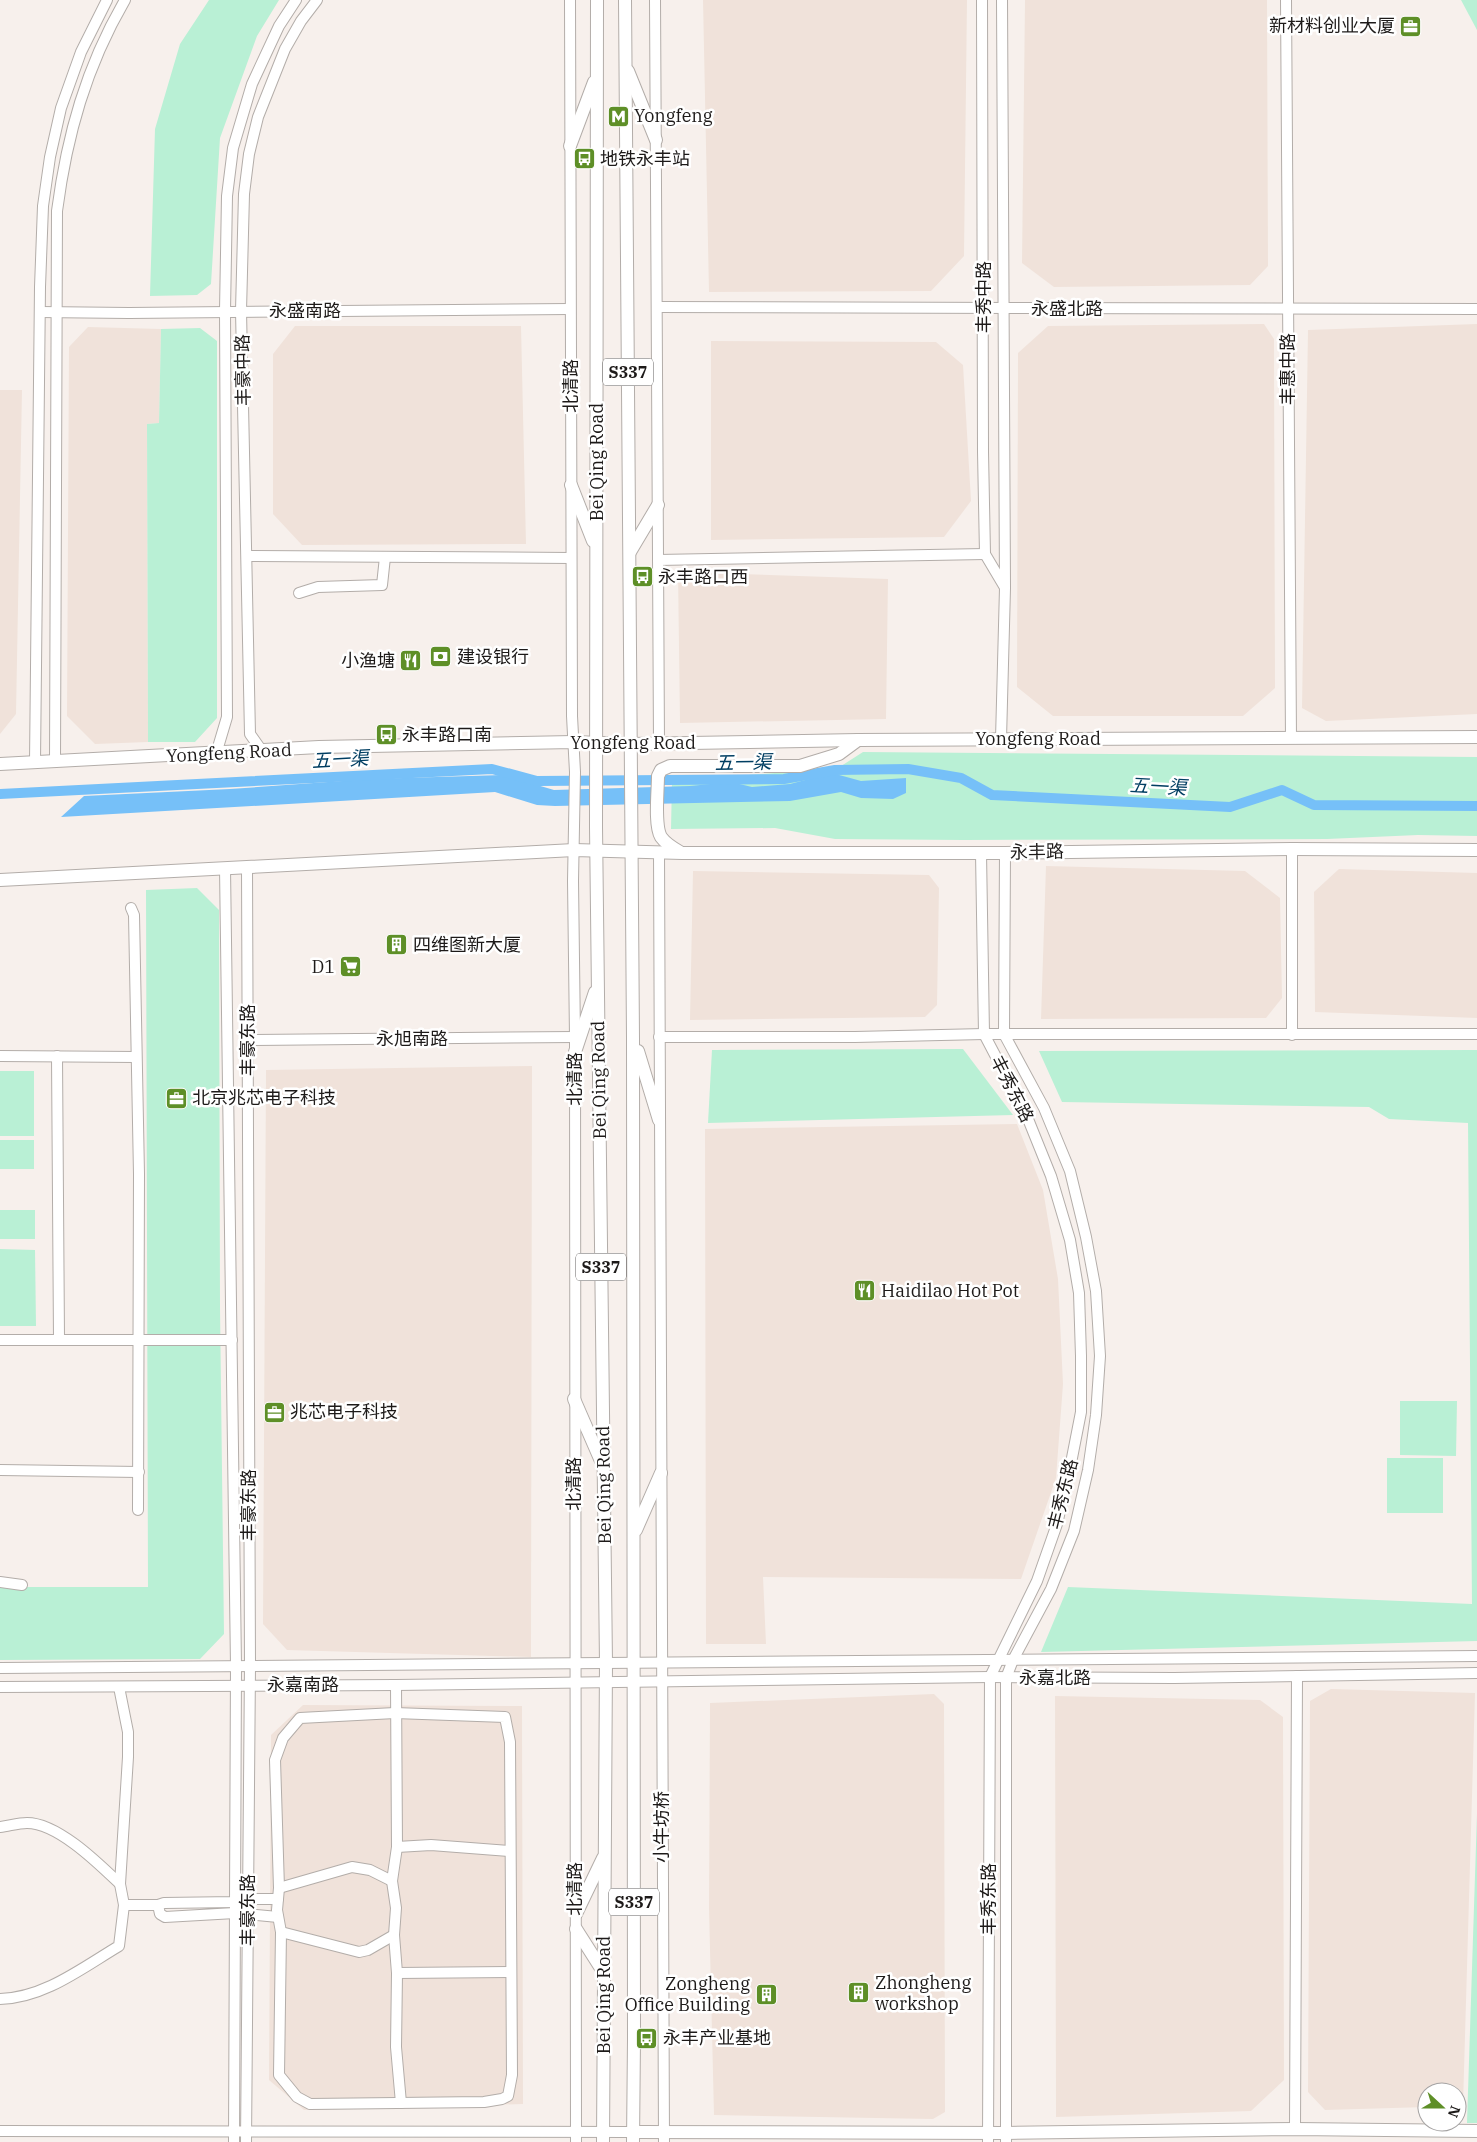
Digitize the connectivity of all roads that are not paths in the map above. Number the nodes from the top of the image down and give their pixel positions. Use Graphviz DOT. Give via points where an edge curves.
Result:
graph roads {
  1 [pos="107,0"];
  2 [pos="125,0"];
  3 [pos="296,0"];
  4 [pos="317,0"];
  5 [pos="570,0"];
  6 [pos="597,0"];
  7 [pos="625,0"];
  8 [pos="655,0"];
  9 [pos="982,0"];
  10 [pos="1002,0"];
  11 [pos="1286,0"];
  12 [pos="626,64"];
  13 [pos="597,75"];
  14 [pos="656,140"];
  15 [pos="570,146"];
  16 [pos="657,307"];
  17 [pos="570,309"];
  18 [pos="984,309"];
  19 [pos="1003,309"];
  20 [pos="1477,309"];
  21 [pos="1288,310"];
  22 [pos="225,311"];
  23 [pos="241,311"];
  24 [pos="40,312"];
  25 [pos="57,312"];
  26 [pos="571,485"];
  27 [pos="658,506"];
  28 [pos="596,548"];
  29 [pos="630,552"];
  30 [pos="985,554"];
  31 [pos="247,556"];
  32 [pos="385,557"];
  33 [pos="571,558"];
  34 [pos="658,560"];
  35 [pos="1005,588"];
  36 [pos="300,593"];
  37 [pos="1477,737"];
  38 [pos="1291,738"];
  39 [pos="1002,739"];
  40 [pos="858,740"];
  41 [pos="573,742"];
  42 [pos="659,743"];
  43 [pos="596,744"];
  44 [pos="631,744"];
  45 [pos="262,751"];
  46 [pos="216,754"];
  47 [pos="35,762"];
  48 [pos="55,762"];
  49 [pos="0,764"];
  50 [pos="1292,849"];
  51 [pos="574,850"];
  52 [pos="1477,850"];
  53 [pos="632,851"];
  54 [pos="597,852"];
  55 [pos="659,852"];
  56 [pos="682,853"];
  57 [pos="981,853"];
  58 [pos="1004,853"];
  59 [pos="246,867"];
  60 [pos="225,868"];
  61 [pos="0,880"];
  62 [pos="131,908"];
  63 [pos="598,982"];
  64 [pos="984,1034"];
  65 [pos="1004,1034"];
  66 [pos="1477,1034"];
  67 [pos="1292,1035"];
  68 [pos="575,1037"];
  69 [pos="659,1037"];
  70 [pos="634,1038"];
  71 [pos="248,1040"];
  72 [pos="575,1052"];
  73 [pos="0,1056"];
  74 [pos="57,1056"];
  75 [pos="136,1057"];
  76 [pos="659,1120"];
  77 [pos="59,1339"];
  78 [pos="0,1340"];
  79 [pos="139,1340"];
  80 [pos="232,1340"];
  81 [pos="574,1399"];
  82 [pos="604,1466"];
  83 [pos="0,1470"];
  84 [pos="138,1472"];
  85 [pos="661,1473"];
  86 [pos="138,1510"];
  87 [pos="634,1535"];
  88 [pos="0,1582"];
  89 [pos="22,1585"];
  90 [pos="1477,1656"];
  91 [pos="996,1660"];
  92 [pos="1013,1660"];
  93 [pos="634,1662"];
  94 [pos="662,1662"];
  95 [pos="575,1663"];
  96 [pos="606,1663"];
  97 [pos="236,1666"];
  98 [pos="250,1666"];
  99 [pos="0,1668"];
  100 [pos="1477,1673"];
  101 [pos="1296,1676"];
  102 [pos="990,1677"];
  103 [pos="1006,1678"];
  104 [pos="661,1681"];
  105 [pos="575,1682"];
  106 [pos="606,1682"];
  107 [pos="634,1682"];
  108 [pos="236,1685"];
  109 [pos="250,1685"];
  110 [pos="396,1685"];
  111 [pos="0,1687"];
  112 [pos="119,1687"];
  113 [pos="395,1713"];
  114 [pos="0,1827"];
  115 [pos="397,1847"];
  116 [pos="509,1851"];
  117 [pos="605,1853"];
  118 [pos="392,1881"];
  119 [pos="120,1884"];
  120 [pos="278,1894"];
  121 [pos="248,1900"];
  122 [pos="235,1902"];
  123 [pos="124,1905"];
  124 [pos="158,1905"];
  125 [pos="235,1913"];
  126 [pos="576,1914"];
  127 [pos="247,1915"];
  128 [pos="278,1917"];
  129 [pos="576,1929"];
  130 [pos="281,1932"];
  131 [pos="394,1935"];
  132 [pos="510,1972"];
  133 [pos="397,1973"];
  134 [pos="604,1973"];
  135 [pos="0,1999"];
  136 [pos="401,2103"];
  137 [pos="1295,2129"];
  138 [pos="0,2131"];
  139 [pos="1477,2131"];
  140 [pos="234,2137"];
  141 [pos="246,2137"];
  142 [pos="577,2137"];
  143 [pos="604,2137"];
  144 [pos="633,2137"];
  145 [pos="664,2137"];
  146 [pos="988,2137"];
  147 [pos="1006,2137"];
  1 -- 24 [label="street" via="81,52 61,108 50,157 43,206"];
  2 -- 25 [label="street" via="95,58 76,114 63,169 58,211"];
  3 -- 22 [label="street, 丰豪中路" via="264,55 233,148 227,196"];
  4 -- 23 [label="street, 丰豪中路" via="286,49 258,117 244,194"];
  5 -- 15 [label="street, 北清路"];
  6 -- 13 [label="main road, Bei Qing Road / S337"];
  7 -- 12 [label="main road, Bei Qing Road / S337"];
  8 -- 14 [label="street"];
  9 -- 18 [label="street, 丰秀中路"];
  10 -- 19 [label="street, 丰秀中路"];
  11 -- 21 [label="street, 丰惠中路"];
  12 -- 14 [label="main road"];
  12 -- 29 [label="main road, Bei Qing Road / S337"];
  13 -- 15 [label="main road"];
  13 -- 28 [label="main road, Bei Qing Road / S337"];
  14 -- 16 [label="street"];
  15 -- 17 [label="street, 北清路"];
  16 -- 18 [label="street, 永盛北路"];
  16 -- 27 [label="street"];
  17 -- 23 [label="street, 永盛南路"];
  17 -- 26 [label="street, 北清路"];
  18 -- 19 [label="street, 永盛北路"];
  18 -- 30 [label="street, 丰秀中路"];
  19 -- 21 [label="street, 永盛北路"];
  19 -- 35 [label="street, 丰秀中路"];
  20 -- 21 [label="street, 永盛北路"];
  21 -- 38 [label="street, 丰惠中路"];
  22 -- 23 [label="street, 永盛南路"];
  22 -- 25 [label="street, 永盛南路"];
  22 -- 46 [label="street, 丰豪中路" via="227,717"];
  23 -- 31 [label="street, 丰豪中路"];
  24 -- 25 [label="street, 永盛南路"];
  24 -- 47 [label="street"];
  25 -- 48 [label="street"];
  26 -- 28 [label="main road"];
  26 -- 33 [label="street, 北清路"];
  27 -- 29 [label="main road"];
  27 -- 34 [label="street"];
  28 -- 43 [label="main road, Bei Qing Road / S337"];
  29 -- 44 [label="main road, Bei Qing Road / S337"];
  30 -- 34 [label="street"];
  30 -- 35 [label="street, 丰秀中路"];
  31 -- 32 [label="street"];
  31 -- 45 [label="street, 丰豪中路" via="250,734"];
  32 -- 33 [label="street"];
  32 -- 36 [label="street" via="382,585 318,587"];
  33 -- 41 [label="street, 北清路"];
  34 -- 42 [label="street"];
  35 -- 39 [label="street, 丰秀中路"];
  37 -- 38 [label="main road, Yongfeng Road"];
  38 -- 39 [label="main road, Yongfeng Road"];
  39 -- 40 [label="main road, Yongfeng Road"];
  40 -- 42 [label="main road, Yongfeng Road"];
  40 -- 56 [label="main road" via="839,754 800,766 670,766 661,770 658,776 660,835 667,844"];
  41 -- 43 [label="main road, Yongfeng Road"];
  41 -- 45 [label="main road, Yongfeng Road"];
  41 -- 51 [label="street, 北清路"];
  42 -- 44 [label="main road, Yongfeng Road"];
  43 -- 44 [label="main road, Yongfeng Road"];
  43 -- 54 [label="main road, Bei Qing Road / S337"];
  44 -- 53 [label="main road, Bei Qing Road / S337"];
  45 -- 46 [label="main road, Yongfeng Road"];
  46 -- 48 [label="main road, Yongfeng Road"];
  47 -- 48 [label="main road, Yongfeng Road"];
  47 -- 49 [label="main road, Yongfeng Road"];
  50 -- 52 [label="main road, 永丰路"];
  50 -- 58 [label="main road, 永丰路"];
  50 -- 67 [label="street"];
  51 -- 54 [label="main road"];
  51 -- 59 [label="main road"];
  51 -- 68 [label="street, 北清路"];
  53 -- 54 [label="main road, 永丰路"];
  53 -- 55 [label="main road, 永丰路"];
  53 -- 70 [label="main road, Bei Qing Road / S337"];
  54 -- 63 [label="main road, Bei Qing Road / S337"];
  55 -- 56 [label="main road, 永丰路"];
  55 -- 69 [label="street"];
  56 -- 57 [label="main road, 永丰路"];
  57 -- 58 [label="main road, 永丰路"];
  57 -- 64 [label="street, 丰秀东路"];
  58 -- 65 [label="street, 丰秀东路"];
  59 -- 60 [label="main road"];
  59 -- 71 [label="street, 丰豪东路"];
  60 -- 61 [label="main road"];
  60 -- 80 [label="street, 丰豪东路"];
  62 -- 75 [label="street" via="134,915"];
  63 -- 72 [label="main road"];
  63 -- 82 [label="main road, Bei Qing Road / S337"];
  64 -- 65 [label="street"];
  64 -- 69 [label="street"];
  64 -- 91 [label="street, 丰秀东路" via="1026,1114 1051,1176 1070,1240 1079,1294 1081,1356 1080,1412 1057,1524 1037,1581"];
  65 -- 67 [label="street"];
  65 -- 92 [label="street, 丰秀东路" via="1044,1108 1070,1171 1096,1291 1100,1356 1088,1470 1074,1531 1051,1588"];
  66 -- 67 [label="street"];
  68 -- 71 [label="street, 永旭南路"];
  68 -- 72 [label="street, 北清路"];
  69 -- 76 [label="street"];
  70 -- 76 [label="main road"];
  70 -- 87 [label="main road, Bei Qing Road / S337"];
  71 -- 98 [label="street, 丰豪东路"];
  72 -- 81 [label="street, 北清路"];
  73 -- 74 [label="street"];
  74 -- 75 [label="street"];
  74 -- 77 [label="street"];
  75 -- 79 [label="street"];
  76 -- 85 [label="street"];
  77 -- 78 [label="street"];
  77 -- 79 [label="street"];
  79 -- 80 [label="street"];
  79 -- 84 [label="street"];
  80 -- 97 [label="street, 丰豪东路"];
  81 -- 82 [label="main road"];
  81 -- 95 [label="street, 北清路"];
  82 -- 96 [label="main road, Bei Qing Road / S337"];
  83 -- 84 [label="street"];
  84 -- 86 [label="street"];
  85 -- 87 [label="main road"];
  85 -- 94 [label="street"];
  87 -- 93 [label="main road, Bei Qing Road / S337"];
  88 -- 89 [label="street"];
  90 -- 92 [label="street, 永嘉北路"];
  91 -- 92 [label="street, 永嘉北路"];
  91 -- 94 [label="street, 永嘉北路"];
  91 -- 102 [label="street, 丰秀东路"];
  92 -- 103 [label="street, 丰秀东路"];
  93 -- 94 [label="street, 永嘉北路"];
  93 -- 96 [label="street, 永嘉北路"];
  93 -- 107 [label="main road, Bei Qing Road / S337"];
  94 -- 104 [label="street, 小牛坊桥"];
  95 -- 96 [label="street, 永嘉南路"];
  95 -- 98 [label="street, 永嘉南路"];
  95 -- 105 [label="street, 北清路"];
  96 -- 106 [label="main road, Bei Qing Road / S337"];
  97 -- 98 [label="street, 永嘉南路"];
  97 -- 99 [label="street, 永嘉南路"];
  97 -- 108 [label="street, 丰豪东路"];
  98 -- 109 [label="street, 丰豪东路"];
  100 -- 101 [label="street, 永嘉北路"];
  101 -- 103 [label="street, 永嘉北路"];
  101 -- 137 [label="street"];
  102 -- 103 [label="street, 永嘉北路"];
  102 -- 104 [label="street, 永嘉北路"];
  102 -- 146 [label="street, 丰秀东路"];
  103 -- 147 [label="street, 丰秀东路"];
  104 -- 107 [label="street, 永嘉北路"];
  104 -- 145 [label="street, 小牛坊桥"];
  105 -- 106 [label="street, 永嘉南路"];
  105 -- 110 [label="street, 永嘉南路"];
  105 -- 126 [label="street, 北清路"];
  106 -- 107 [label="street, 永嘉北路"];
  106 -- 117 [label="main road, Bei Qing Road / S337"];
  107 -- 144 [label="main road, Bei Qing Road / S337"];
  108 -- 109 [label="street, 永嘉南路"];
  108 -- 112 [label="street, 永嘉南路"];
  108 -- 122 [label="street, 丰豪东路"];
  109 -- 110 [label="street, 永嘉南路"];
  109 -- 121 [label="street, 丰豪东路"];
  110 -- 113 [label="street"];
  111 -- 112 [label="street, 永嘉南路"];
  112 -- 119 [label="street" via="128,1732"];
  113 -- 115 [label="street"];
  113 -- 116 [label="street" via="505,1717 510,1742"];
  113 -- 120 [label="street" via="300,1718 283,1738 275,1760"];
  114 -- 119 [label="street" via="27,1823 43,1826 88,1853"];
  115 -- 116 [label="street" via="431,1845"];
  115 -- 118 [label="street"];
  116 -- 132 [label="street"];
  117 -- 126 [label="main road"];
  117 -- 134 [label="main road, Bei Qing Road / S337"];
  118 -- 120 [label="street" via="370,1870 352,1867"];
  118 -- 131 [label="street" via="396,1908"];
  119 -- 123 [label="street"];
  120 -- 121 [label="street"];
  120 -- 128 [label="street"];
  121 -- 122 [label="street"];
  121 -- 127 [label="street, 丰豪东路"];
  122 -- 124 [label="street"];
  122 -- 125 [label="street, 丰豪东路"];
  123 -- 124 [label="street"];
  123 -- 135 [label="street" via="119,1946 42,1991"];
  124 -- 125 [label="street" via="160,1914 165,1917"];
  125 -- 127 [label="street"];
  125 -- 140 [label="street, 丰豪东路"];
  126 -- 129 [label="street, 北清路"];
  127 -- 128 [label="street"];
  127 -- 141 [label="street, 丰豪东路"];
  128 -- 130 [label="street"];
  129 -- 134 [label="main road"];
  129 -- 142 [label="street, 北清路"];
  130 -- 131 [label="street" via="359,1952"];
  130 -- 136 [label="street" via="279,2075 297,2097 310,2104"];
  131 -- 133 [label="street"];
  132 -- 133 [label="street"];
  132 -- 136 [label="street" via="512,2075 508,2096 484,2102"];
  133 -- 136 [label="street" via="396,2047"];
  134 -- 143 [label="main road, Bei Qing Road / S337"];
  137 -- 139 [label="main road"];
  137 -- 147 [label="main road"];
  138 -- 140 [label="street"];
  140 -- 141 [label="street"];
  141 -- 142 [label="street"];
  142 -- 143 [label="street"];
  143 -- 144 [label="street"];
  144 -- 145 [label="main road"];
  145 -- 146 [label="main road"];
  146 -- 147 [label="main road"];
}
